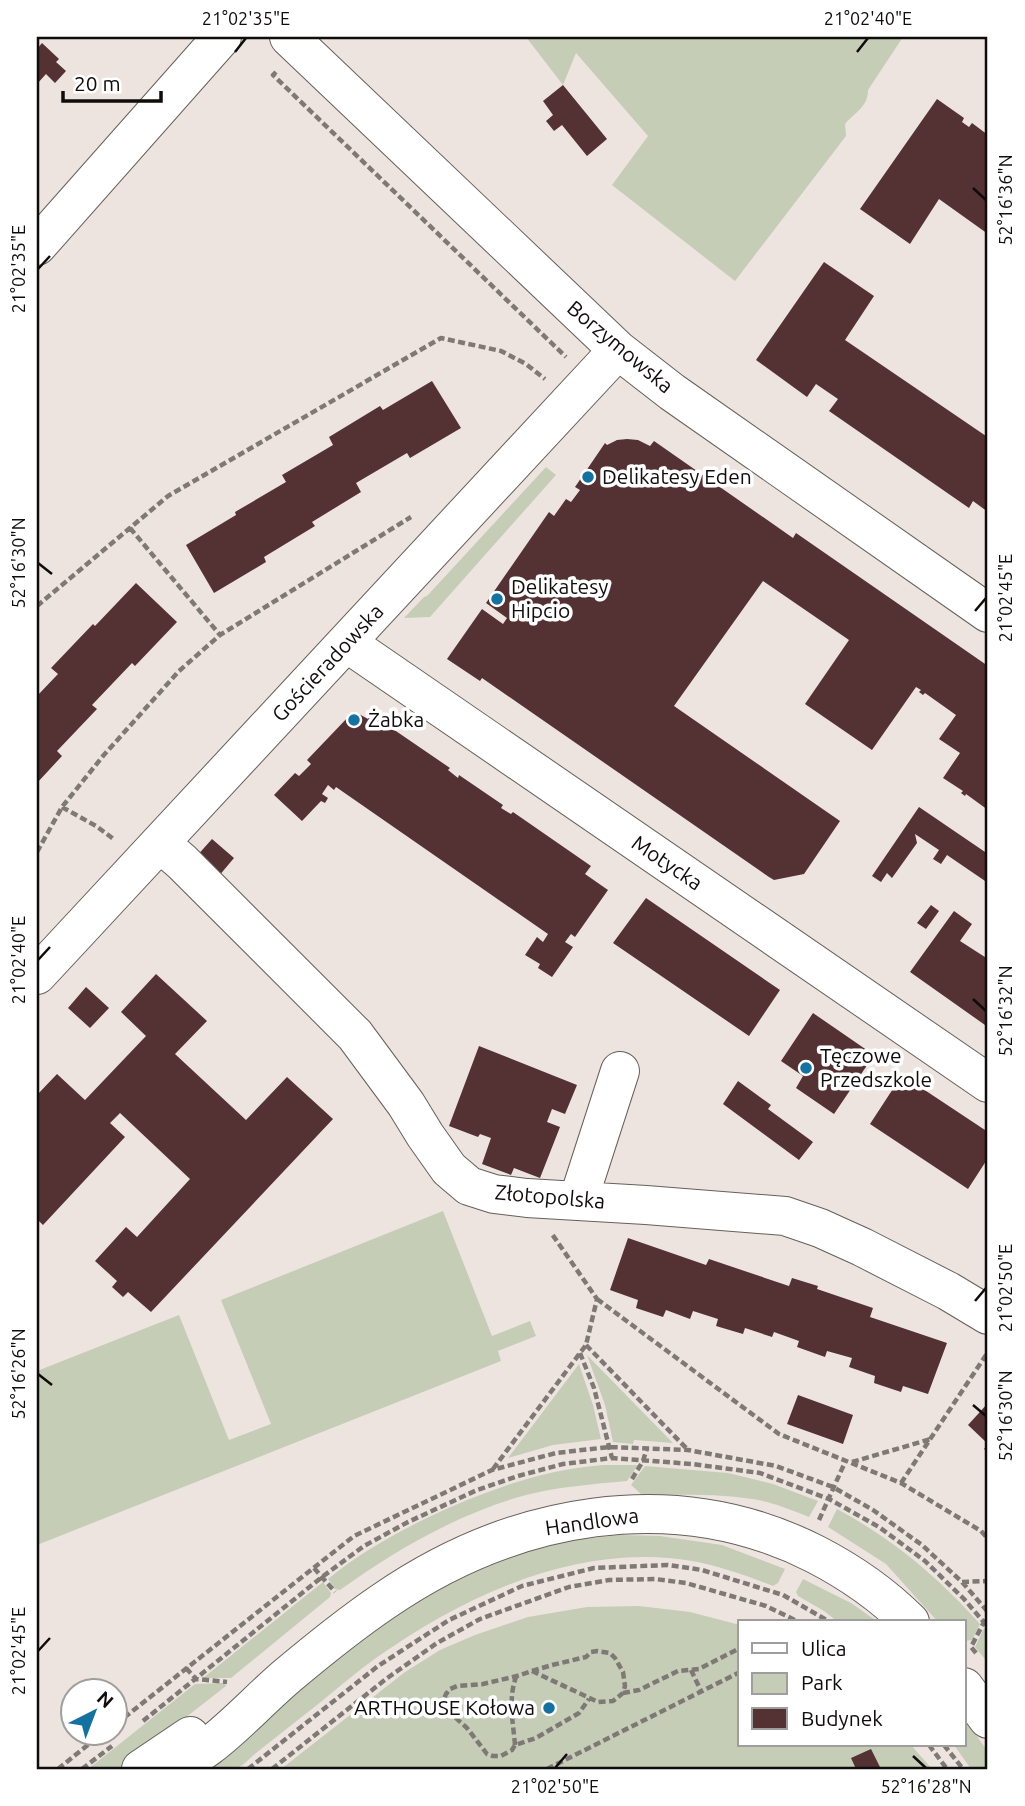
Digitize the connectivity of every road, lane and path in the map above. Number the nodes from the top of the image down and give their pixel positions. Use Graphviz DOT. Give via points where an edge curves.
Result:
graph roads {
  1 [pos="222,37"];
  2 [pos="289,37"];
  3 [pos="37,246"];
  4 [pos="618,350"];
  5 [pos="554,386"];
  6 [pos="419,512"];
  7 [pos="130,528"];
  8 [pos="38,604"];
  9 [pos="988,613"];
  10 [pos="220,635"];
  11 [pos="346,643"];
  12 [pos="62,807"];
  13 [pos="116,842"];
  14 [pos="160,843"];
  15 [pos="37,852"];
  16 [pos="37,975"];
  17 [pos="620,1071"];
  18 [pos="988,1083"];
  19 [pos="527,1198"];
  20 [pos="578,1201"];
  21 [pos="597,1299"];
  22 [pos="988,1315"];
  23 [pos="586,1345"];
  24 [pos="988,1352"];
  25 [pos="580,1353"];
  26 [pos="931,1438"];
  27 [pos="688,1450"];
  28 [pos="612,1458"];
  29 [pos="849,1461"];
  30 [pos="492,1470"];
  31 [pos="901,1483"];
  32 [pos="818,1522"];
  33 [pos="988,1539"];
  34 [pos="988,1581"];
  35 [pos="962,1582"];
  36 [pos="988,1619"];
  37 [pos="795,1620"];
  38 [pos="827,1620"];
  39 [pos="907,1620"];
  40 [pos="738,1649"];
  41 [pos="691,1670"];
  42 [pos="532,1671"];
  43 [pos="972,1672"];
  44 [pos="738,1673"];
  45 [pos="287,1676"];
  46 [pos="517,1676"];
  47 [pos="701,1691"];
  48 [pos="622,1693"];
  49 [pos="589,1699"];
  50 [pos="988,1719"];
  51 [pos="516,1745"];
  52 [pos="87,1746"];
  53 [pos="930,1746"];
  54 [pos="945,1746"];
  55 [pos="58,1769"];
  56 [pos="141,1769"];
  57 [pos="172,1769"];
  58 [pos="248,1769"];
  59 [pos="272,1769"];
  60 [pos="547,1769"];
  61 [pos="947,1769"];
  62 [pos="963,1769"];
  1 -- 3 [label="street"];
  2 -- 4 [label="street, Borzymowska"];
  4 -- 9 [label="street, Borzymowska"];
  4 -- 11 [label="street, Gościeradowska"];
  5 -- 7 [label="path" via="526,363 501,351 441,338 168,496"];
  6 -- 10 [label="path"];
  7 -- 8 [label="path"];
  7 -- 10 [label="path"];
  10 -- 12 [label="path" via="179,671"];
  11 -- 14 [label="street, Gościeradowska"];
  11 -- 18 [label="street, Motycka"];
  12 -- 13 [label="path"];
  12 -- 15 [label="path"];
  14 -- 16 [label="street, Gościeradowska"];
  14 -- 19 [label="street, Złotopolska" via="355,1035 449,1169 469,1186"];
  17 -- 20 [label="street"];
  19 -- 20 [label="street, Złotopolska"];
  19 -- 21 [label="path"];
  20 -- 22 [label="street, Złotopolska" via="785,1216 872,1252"];
  21 -- 23 [label="path"];
  21 -- 29 [label="path" via="779,1434"];
  23 -- 25 [label="path"];
  23 -- 27 [label="path"];
  24 -- 26 [label="path"];
  25 -- 28 [label="path"];
  25 -- 30 [label="path"];
  26 -- 29 [label="path"];
  26 -- 31 [label="path"];
  29 -- 31 [label="path"];
  29 -- 32 [label="path"];
  31 -- 33 [label="path"];
  34 -- 35 [label="path"];
  36 -- 43 [label="path" via="971,1647"];
  37 -- 59 [label="path" via="766,1606 687,1583 609,1580 569,1587 480,1619 437,1643"];
  38 -- 58 [label="path" via="783,1595 702,1570 668,1565 594,1568 522,1586 450,1620 378,1666"];
  39 -- 45 [label="street, Handlowa" via="846,1571 776,1537 700,1517 625,1514 544,1528 464,1556 363,1616"];
  40 -- 41 [label="path"];
  41 -- 47 [label="path"];
  41 -- 48 [label="path"];
  42 -- 46 [label="path"];
  42 -- 48 [label="path" via="604,1651 620,1665"];
  42 -- 49 [label="path"];
  43 -- 50 [label="street"];
  44 -- 47 [label="path"];
  45 -- 56 [label="street, Handlowa"];
  45 -- 57 [label="street, Handlowa" via="209,1746"];
  46 -- 51 [label="path" via="512,1687"];
  46 -- 51 [label="path" via="457,1686 444,1699 447,1710 487,1754 501,1756"];
  47 -- 60 [label="path"];
  48 -- 49 [label="path" via="605,1703"];
  49 -- 51 [label="path" via="579,1713"];
  52 -- 55 [label="path"];
  53 -- 61 [label="path"];
  54 -- 62 [label="path"];
}
